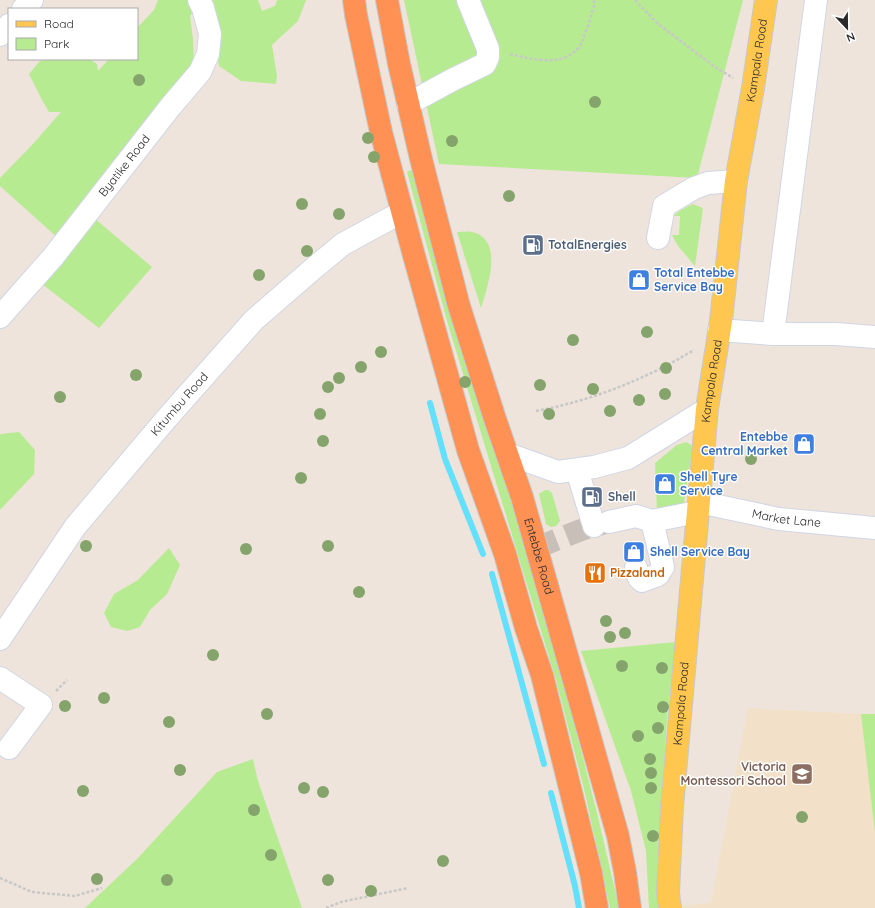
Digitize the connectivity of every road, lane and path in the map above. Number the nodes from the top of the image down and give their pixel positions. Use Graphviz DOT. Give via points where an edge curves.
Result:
graph roads {
  1 [pos="32,0"];
  2 [pos="199,0"];
  3 [pos="354,0"];
  4 [pos="387,0"];
  5 [pos="468,0"];
  6 [pos="594,0"];
  7 [pos="635,0"];
  8 [pos="766,0"];
  9 [pos="816,0"];
  10 [pos="24,8"];
  11 [pos="8,26"];
  12 [pos="0,35"];
  13 [pos="488,49"];
  14 [pos="753,88"];
  15 [pos="408,104"];
  16 [pos="736,181"];
  17 [pos="402,212"];
  18 [pos="658,238"];
  19 [pos="0,318"];
  20 [pos="719,333"];
  21 [pos="773,334"];
  22 [pos="875,337"];
  23 [pos="707,409"];
  24 [pos="536,411"];
  25 [pos="508,454"];
  26 [pos="577,470"];
  27 [pos="698,507"];
  28 [pos="652,521"];
  29 [pos="875,528"];
  30 [pos="636,568"];
  31 [pos="0,639"];
  32 [pos="0,678"];
  33 [pos="9,748"];
  34 [pos="0,878"];
  35 [pos="102,888"];
  36 [pos="408,888"];
  37 [pos="326,908"];
  38 [pos="597,908"];
  39 [pos="630,908"];
  40 [pos="670,908"];
  1 -- 10 [label="street"];
  2 -- 19 [label="street, Byatike Road" via="204,8 210,34 208,54 200,72 54,257"];
  3 -- 17 [label="highway" via="381,132"];
  4 -- 15 [label="highway, Entebbe Road"];
  5 -- 13 [label="street"];
  6 -- 13 [label="path" via="580,46 572,54 554,61"];
  7 -- 14 [label="path" via="658,24 715,68"];
  8 -- 14 [label="main road, Kampala Road"];
  9 -- 21 [label="street"];
  11 -- 12 [label="street"];
  13 -- 15 [label="street" via="485,64"];
  14 -- 16 [label="main road, Kampala Road"];
  15 -- 25 [label="highway, Entebbe Road" via="459,306"];
  16 -- 18 [label="street" via="708,183 694,188 664,206"];
  16 -- 20 [label="main road, Kampala Road"];
  17 -- 31 [label="street, Kitumbu Road" via="343,244 254,320 75,527"];
  17 -- 38 [label="highway" via="468,450 505,554 542,675 591,873"];
  20 -- 21 [label="street"];
  20 -- 23 [label="main road, Kampala Road"];
  20 -- 24 [label="path" via="670,364 626,383 583,400"];
  21 -- 22 [label="street"];
  23 -- 26 [label="street" via="628,458"];
  23 -- 27 [label="main road, Kampala Road"];
  25 -- 26 [label="street" via="558,472"];
  25 -- 39 [label="highway, Entebbe Road" via="618,836"];
  26 -- 28 [label="street" via="613,525 636,516"];
  27 -- 28 [label="street"];
  27 -- 29 [label="street, Market Lane" via="779,519"];
  27 -- 40 [label="main road, Kampala Road" via="672,807 668,893"];
  28 -- 30 [label="street" via="663,568 658,575 642,581"];
  32 -- 33 [label="street" via="41,705"];
  34 -- 35 [label="path" via="32,892 75,896"];
  36 -- 37 [label="path" via="341,902"];
}
